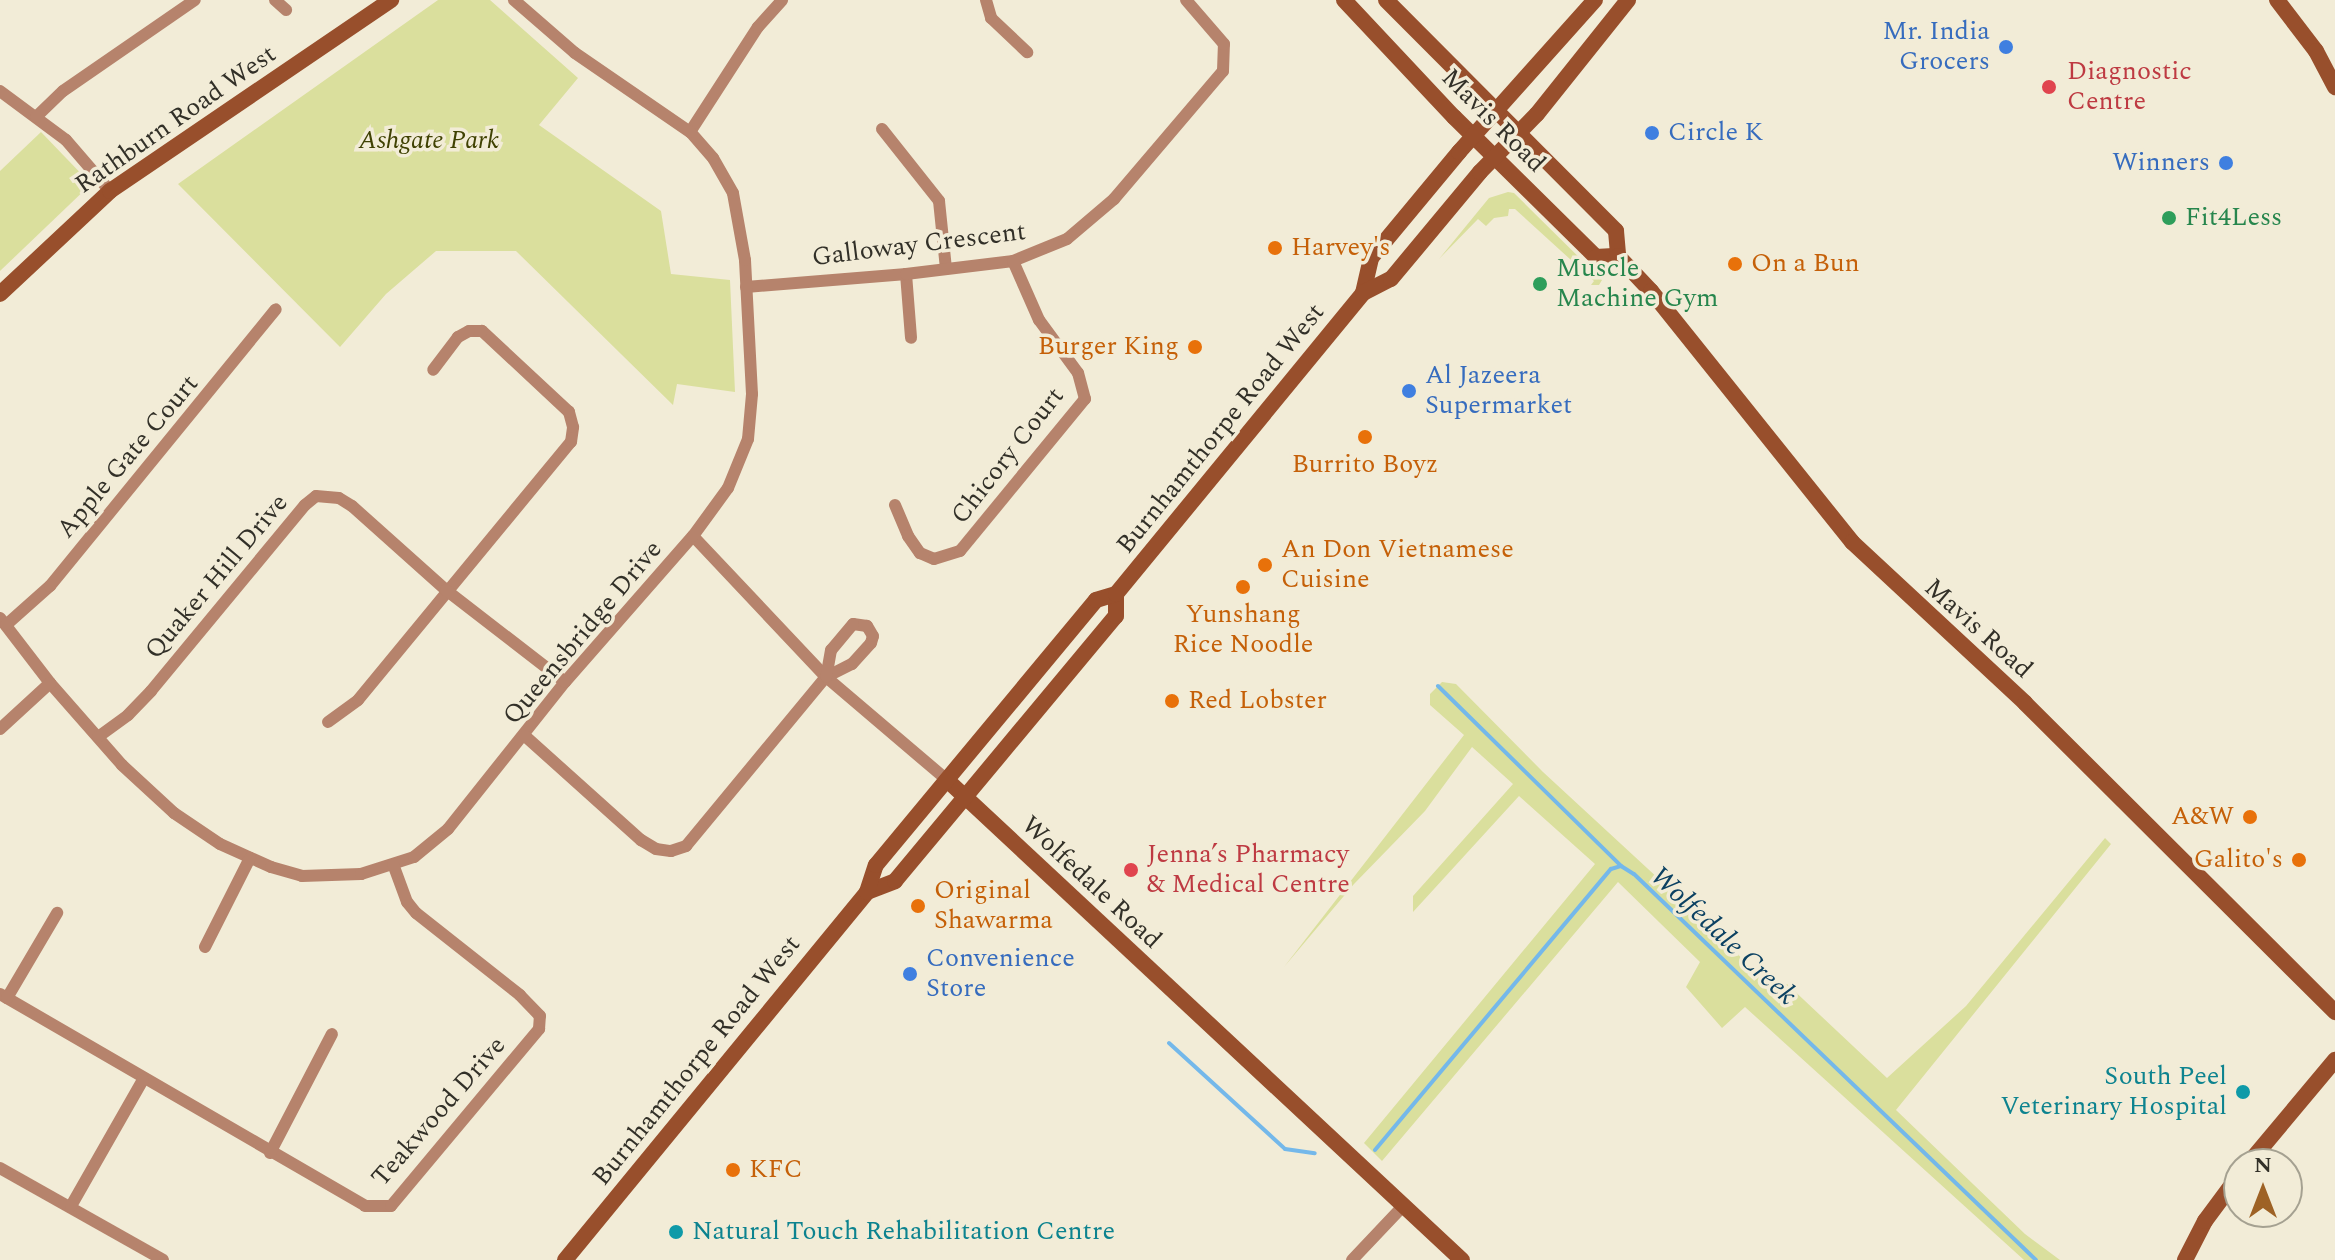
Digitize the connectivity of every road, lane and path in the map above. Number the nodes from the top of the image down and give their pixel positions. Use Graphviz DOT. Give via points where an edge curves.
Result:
graph roads {
  1 [pos="195,0"];
  2 [pos="275,0"];
  3 [pos="391,0"];
  4 [pos="514,0"];
  5 [pos="782,0"];
  6 [pos="986,0"];
  7 [pos="1186,0"];
  8 [pos="1344,0"];
  9 [pos="1386,0"];
  10 [pos="1595,0"];
  11 [pos="1628,0"];
  12 [pos="2277,0"];
  13 [pos="286,10"];
  14 [pos="1027,52"];
  15 [pos="2335,87"];
  16 [pos="0,91"];
  17 [pos="1498,111"];
  18 [pos="36,117"];
  19 [pos="882,129"];
  20 [pos="690,132"];
  21 [pos="1519,132"];
  22 [pos="1474,137"];
  23 [pos="1495,157"];
  24 [pos="110,191"];
  25 [pos="1618,256"];
  26 [pos="1013,261"];
  27 [pos="946,269"];
  28 [pos="906,274"];
  29 [pos="746,287"];
  30 [pos="1363,293"];
  31 [pos="0,294"];
  32 [pos="276,309"];
  33 [pos="911,338"];
  34 [pos="433,370"];
  35 [pos="895,505"];
  36 [pos="693,536"];
  37 [pos="446,590"];
  38 [pos="1116,594"];
  39 [pos="3,621"];
  40 [pos="826,677"];
  41 [pos="565,682"];
  42 [pos="50,683"];
  43 [pos="328,722"];
  44 [pos="0,729"];
  45 [pos="525,736"];
  46 [pos="98,737"];
  47 [pos="947,780"];
  48 [pos="964,798"];
  49 [pos="250,858"];
  50 [pos="393,864"];
  51 [pos="867,892"];
  52 [pos="57,913"];
  53 [pos="205,947"];
  54 [pos="4,996"];
  55 [pos="2335,1012"];
  56 [pos="332,1034"];
  57 [pos="2335,1060"];
  58 [pos="143,1080"];
  59 [pos="2261,1148"];
  60 [pos="270,1153"];
  61 [pos="0,1168"];
  62 [pos="2223,1197"];
  63 [pos="1404,1205"];
  64 [pos="71,1206"];
  65 [pos="163,1260"];
  66 [pos="565,1260"];
  67 [pos="1352,1260"];
  68 [pos="1462,1260"];
  69 [pos="2185,1260"];
  1 -- 18 [label="street" via="63,91"];
  2 -- 13 [label="street"];
  3 -- 24 [label="main road, Rathburn Road West"];
  4 -- 20 [label="street, Queensbridge Drive" via="575,53"];
  5 -- 20 [label="street" via="758,27"];
  6 -- 14 [label="street" via="991,18"];
  7 -- 26 [label="street, Galloway Crescent" via="1224,44 1223,71 1114,199 1067,239"];
  8 -- 22 [label="main road, Mavis Road"];
  9 -- 17 [label="main road, Mavis Road"];
  10 -- 17 [label="main road, Burnhamthorpe Road West"];
  11 -- 21 [label="main road, Burnhamthorpe Road West"];
  12 -- 15 [label="main road" via="2316,51"];
  16 -- 18 [label="street"];
  17 -- 21 [label="main road, Mavis Road"];
  17 -- 22 [label="main road, Burnhamthorpe Road West"];
  18 -- 24 [label="street" via="66,140"];
  19 -- 27 [label="street" via="939,201"];
  20 -- 29 [label="street, Queensbridge Drive" via="733,193"];
  21 -- 23 [label="main road, Burnhamthorpe Road West"];
  21 -- 25 [label="main road, Mavis Road" via="1616,231"];
  22 -- 23 [label="main road, Mavis Road"];
  22 -- 30 [label="main road, Burnhamthorpe Road West" via="1371,258"];
  23 -- 25 [label="main road, Mavis Road" via="1596,257"];
  23 -- 30 [label="main road, Burnhamthorpe Road West" via="1391,279"];
  24 -- 31 [label="main road, Rathburn Road West"];
  25 -- 55 [label="main road, Mavis Road" via="1852,542 2025,703"];
  26 -- 27 [label="street, Galloway Crescent"];
  26 -- 35 [label="street, Chicory Court" via="1039,320 1078,373 1085,399 960,551 934,559 920,553"];
  27 -- 28 [label="street, Galloway Crescent"];
  28 -- 29 [label="street, Galloway Crescent"];
  28 -- 33 [label="street"];
  29 -- 36 [label="street, Queensbridge Drive" via="752,394 748,439 728,488"];
  30 -- 38 [label="main road, Burnhamthorpe Road West"];
  32 -- 39 [label="street, Apple Gate Court" via="50,586"];
  34 -- 37 [label="street" via="458,337 482,331 569,412 573,427 571,442"];
  36 -- 40 [label="street, Wolfedale Road"];
  36 -- 41 [label="street, Queensbridge Drive"];
  37 -- 41 [label="street, Quaker Hill Drive"];
  37 -- 43 [label="street" via="358,700"];
  37 -- 46 [label="street, Quaker Hill Drive" via="352,506 339,498 316,496 151,691"];
  38 -- 47 [label="main road, Burnhamthorpe Road West" via="1096,600"];
  38 -- 48 [label="main road, Burnhamthorpe Road West" via="1116,616"];
  39 -- 42 [label="street, Queensbridge Drive"];
  40 -- 40 [label="street" via="852,664 871,643 867,626 853,624 831,650"];
  40 -- 45 [label="street" via="686,846 671,851 641,840"];
  40 -- 47 [label="street, Wolfedale Road"];
  41 -- 45 [label="street, Queensbridge Drive"];
  42 -- 44 [label="street"];
  42 -- 46 [label="street, Queensbridge Drive"];
  45 -- 50 [label="street, Queensbridge Drive" via="448,829 414,857"];
  46 -- 49 [label="street, Queensbridge Drive" via="174,813"];
  47 -- 48 [label="main road, Wolfedale Road"];
  47 -- 51 [label="main road, Burnhamthorpe Road West" via="876,865"];
  48 -- 51 [label="main road, Burnhamthorpe Road West" via="895,881"];
  48 -- 63 [label="main road, Wolfedale Road"];
  49 -- 50 [label="street, Queensbridge Drive" via="302,876 361,874"];
  49 -- 53 [label="street"];
  50 -- 60 [label="street, Teakwood Drive" via="416,913 528,1001 540,1016 539,1029 391,1206 365,1206"];
  51 -- 66 [label="main road, Burnhamthorpe Road West"];
  52 -- 54 [label="street"];
  54 -- 58 [label="street, Teakwood Drive"];
  56 -- 60 [label="street"];
  57 -- 59 [label="main road"];
  58 -- 60 [label="street, Teakwood Drive"];
  58 -- 64 [label="street"];
  61 -- 64 [label="street"];
  62 -- 69 [label="main road"];
  63 -- 67 [label="street"];
  63 -- 68 [label="main road, Wolfedale Road"];
  64 -- 65 [label="street"];
}
